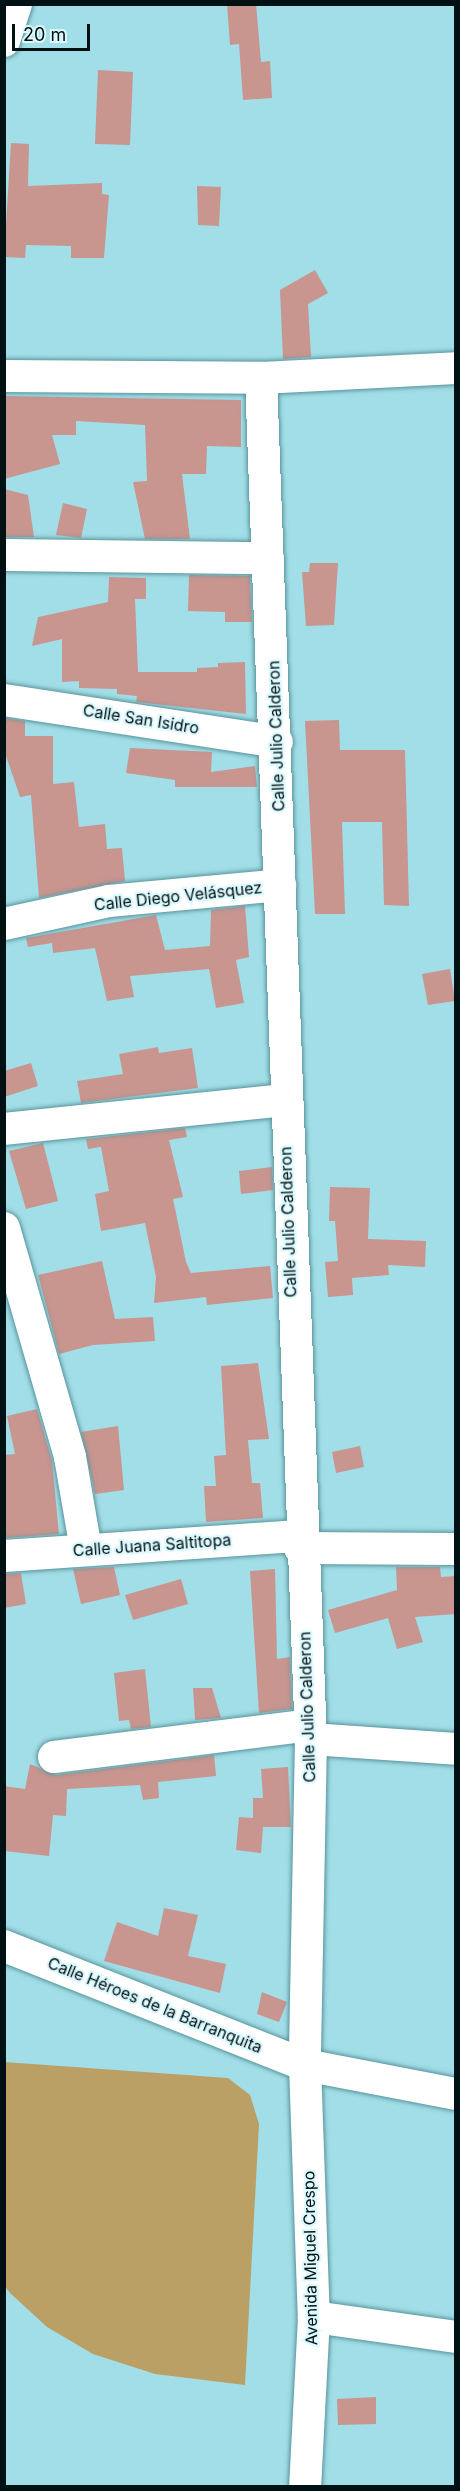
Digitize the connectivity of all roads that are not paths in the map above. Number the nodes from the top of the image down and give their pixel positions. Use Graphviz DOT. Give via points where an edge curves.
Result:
graph roads {
  1 [pos="16,4"];
  2 [pos="4,41"];
  3 [pos="456,368"];
  4 [pos="4,375"];
  5 [pos="261,378"];
  6 [pos="4,555"];
  7 [pos="268,558"];
  8 [pos="4,700"];
  9 [pos="277,742"];
  10 [pos="280,885"];
  11 [pos="4,924"];
  12 [pos="284,1100"];
  13 [pos="4,1129"];
  14 [pos="4,1228"];
  15 [pos="17,1330"];
  16 [pos="299,1542"];
  17 [pos="456,1549"];
  18 [pos="86,1550"];
  19 [pos="4,1556"];
  20 [pos="310,1732"];
  21 [pos="456,1749"];
  22 [pos="54,1757"];
  23 [pos="4,1946"];
  24 [pos="305,2065"];
  25 [pos="456,2094"];
  26 [pos="314,2317"];
  27 [pos="456,2337"];
  28 [pos="305,2487"];
  1 -- 2 [label="street"];
  3 -- 5 [label="street"];
  4 -- 5 [label="street"];
  5 -- 7 [label="street, Calle Julio Calderon"];
  6 -- 7 [label="street"];
  7 -- 9 [label="street, Calle Julio Calderon"];
  8 -- 9 [label="street, Calle San Isidro"];
  9 -- 10 [label="street, Calle Julio Calderon"];
  10 -- 11 [label="street, Calle Diego Velásquez" via="109,901"];
  10 -- 12 [label="street, Calle Julio Calderon"];
  12 -- 13 [label="street"];
  12 -- 16 [label="street, Calle Julio Calderon"];
  14 -- 15 [label="street"];
  15 -- 18 [label="street" via="70,1457"];
  16 -- 17 [label="street, Calle Juana Saltitopa"];
  16 -- 18 [label="street, Calle Juana Saltitopa"];
  16 -- 20 [label="street, Calle Julio Calderon"];
  18 -- 19 [label="street, Calle Juana Saltitopa"];
  20 -- 21 [label="street"];
  20 -- 22 [label="street"];
  20 -- 24 [label="street, Calle Julio Calderon"];
  23 -- 24 [label="street, Calle Héroes de la Barranquita"];
  24 -- 25 [label="street, Calle Héroes de la Barranquita"];
  24 -- 26 [label="street, Avenida Miguel Crespo"];
  26 -- 27 [label="street"];
  26 -- 28 [label="street, Avenida Miguel Crespo"];
}
